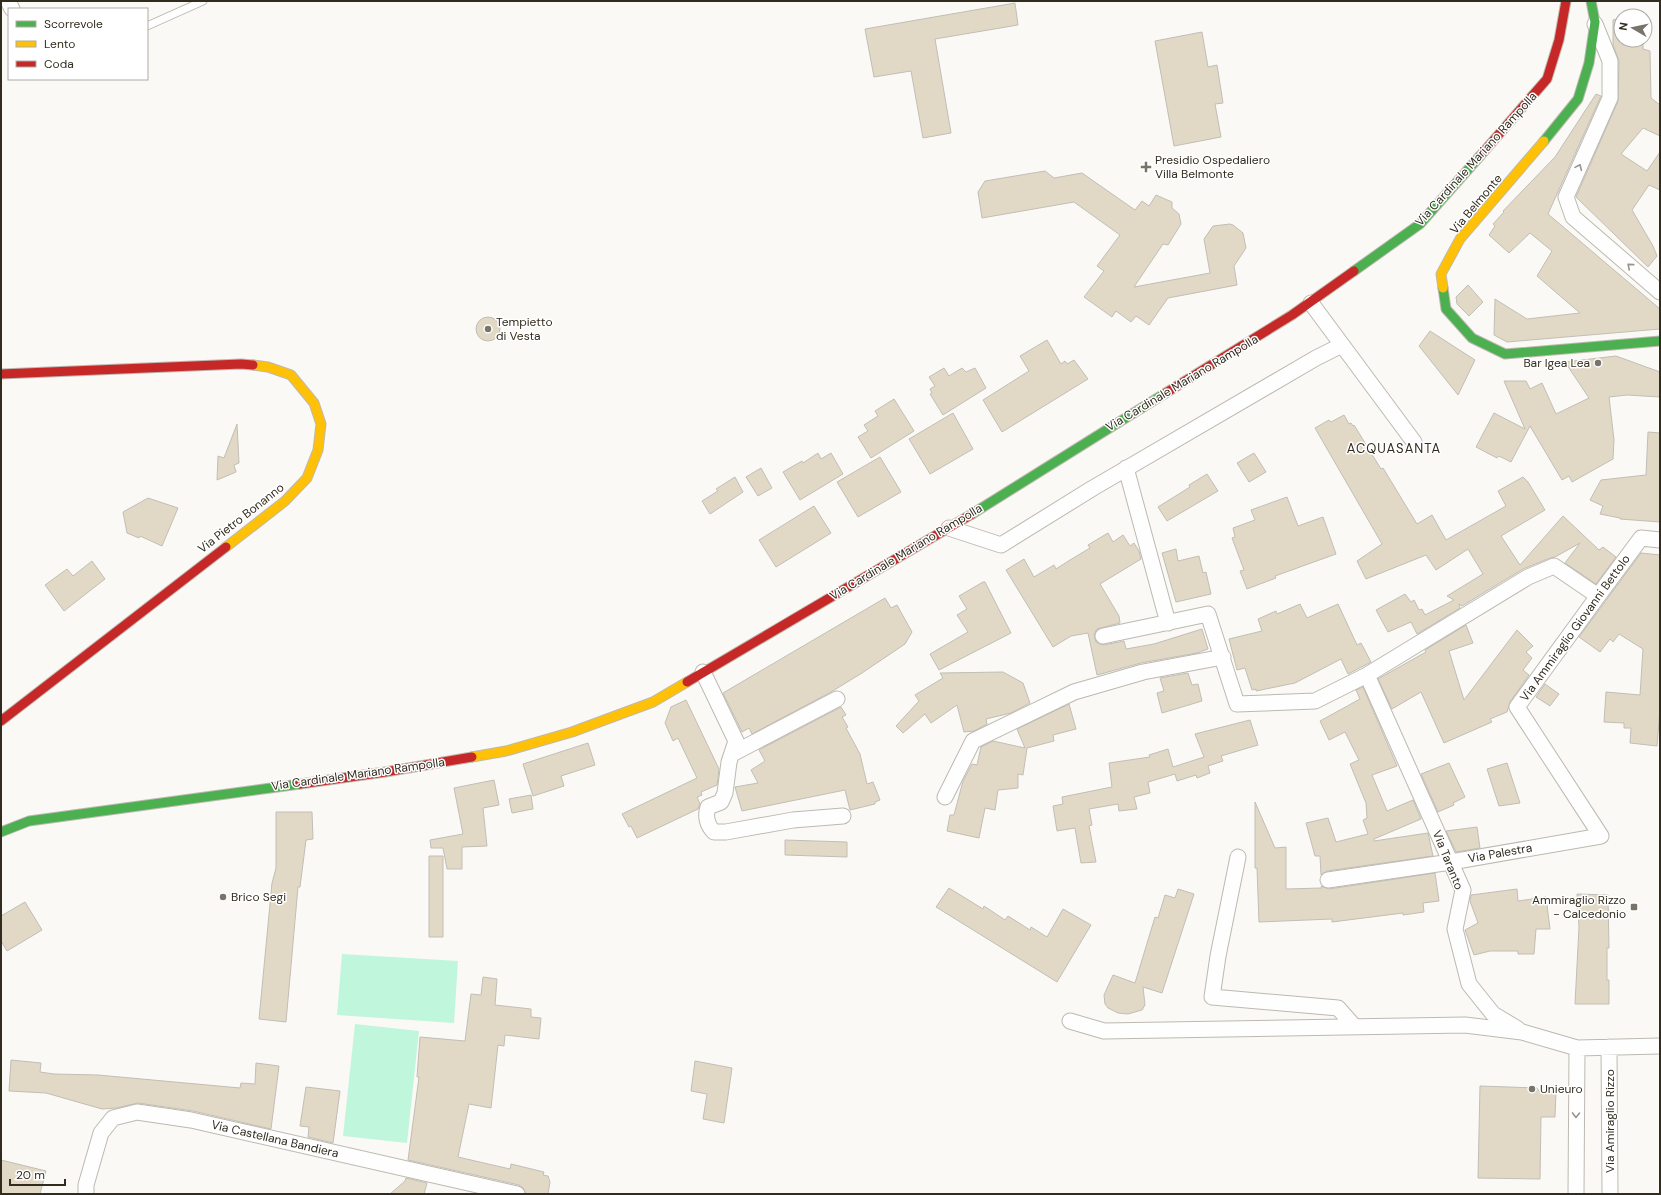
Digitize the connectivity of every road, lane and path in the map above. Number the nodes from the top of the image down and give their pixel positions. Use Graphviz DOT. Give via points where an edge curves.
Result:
graph roads {
  1 [pos="203,1"];
  2 [pos="1566,1"];
  3 [pos="1591,1"];
  4 [pos="1595,22"];
  5 [pos="148,26"];
  6 [pos="1660,292"];
  7 [pos="1310,303"];
  8 [pos="1660,341"];
  9 [pos="1342,345"];
  10 [pos="1,374"];
  11 [pos="1414,442"];
  12 [pos="1126,468"];
  13 [pos="950,528"];
  14 [pos="1660,540"];
  15 [pos="1598,596"];
  16 [pos="1168,623"];
  17 [pos="1103,636"];
  18 [pos="1223,657"];
  19 [pos="703,672"];
  20 [pos="1367,675"];
  21 [pos="837,699"];
  22 [pos="1,721"];
  23 [pos="732,754"];
  24 [pos="945,797"];
  25 [pos="843,816"];
  26 [pos="1,832"];
  27 [pos="1601,836"];
  28 [pos="1238,857"];
  29 [pos="1451,862"];
  30 [pos="1328,880"];
  31 [pos="1070,1021"];
  32 [pos="1354,1026"];
  33 [pos="1522,1032"];
  34 [pos="1660,1046"];
  35 [pos="1577,1048"];
  36 [pos="1609,1048"];
  37 [pos="86,1194"];
  38 [pos="517,1194"];
  39 [pos="1576,1194"];
  40 [pos="1610,1194"];
  1 -- 5 [label="lane"];
  2 -- 7 [label="street, Via Cardinale Mariano Rampolla" via="1559,40 1547,79 1420,224"];
  3 -- 4 [label="street, Via Belmonte"];
  6 -- 4 [label="street, one-way" via="1573,218 1566,197 1610,98 1610,61"];
  4 -- 8 [label="street, Via Belmonte" via="1589,63 1578,99 1460,239 1441,274 1446,308 1472,338 1505,354"];
  7 -- 9 [label="street"];
  7 -- 13 [label="street, Via Cardinale Mariano Rampolla"];
  9 -- 11 [label="street"];
  9 -- 12 [label="street"];
  10 -- 22 [label="street, Via Pietro Bonanno" via="241,364 268,367 291,376 314,403 320,424 318,450 307,478 285,501"];
  12 -- 13 [label="street" via="1001,545"];
  12 -- 16 [label="street"];
  13 -- 19 [label="street, Via Cardinale Mariano Rampolla"];
  14 -- 15 [label="street, Via Ammiraglio Giovanni Bettolo" via="1641,538"];
  15 -- 20 [label="street" via="1554,566 1528,577"];
  15 -- 27 [label="street, Via Ammiraglio Giovanni Bettolo" via="1517,707"];
  16 -- 17 [label="street"];
  16 -- 18 [label="street" via="1208,614"];
  18 -- 20 [label="street" via="1237,704 1315,701"];
  18 -- 24 [label="street" via="1143,672 1074,692 980,737 974,741"];
  19 -- 23 [label="street" via="736,741"];
  19 -- 26 [label="street, Via Cardinale Mariano Rampolla" via="653,702 572,732 506,751 385,772 29,821"];
  20 -- 29 [label="street, Via Taranto"];
  21 -- 23 [label="street"];
  23 -- 25 [label="street" via="721,802 708,807 706,812 708,826 714,832 793,820"];
  27 -- 29 [label="street, Via Palestra"];
  28 -- 32 [label="street" via="1212,997 1338,1008"];
  29 -- 30 [label="street, Via Palestra"];
  29 -- 33 [label="street, Via Taranto" via="1463,890 1455,929 1469,984 1493,1014"];
  31 -- 32 [label="street" via="1104,1030"];
  32 -- 33 [label="street" via="1465,1024"];
  33 -- 35 [label="street"];
  34 -- 36 [label="street"];
  35 -- 36 [label="street"];
  35 -- 39 [label="street, one-way"];
  36 -- 40 [label="street, Via Amiraglio Rizzo"];
  37 -- 38 [label="street, Via Castellana Bandiera" via="86,1185 101,1133 113,1118 137,1112 190,1120"];
}
